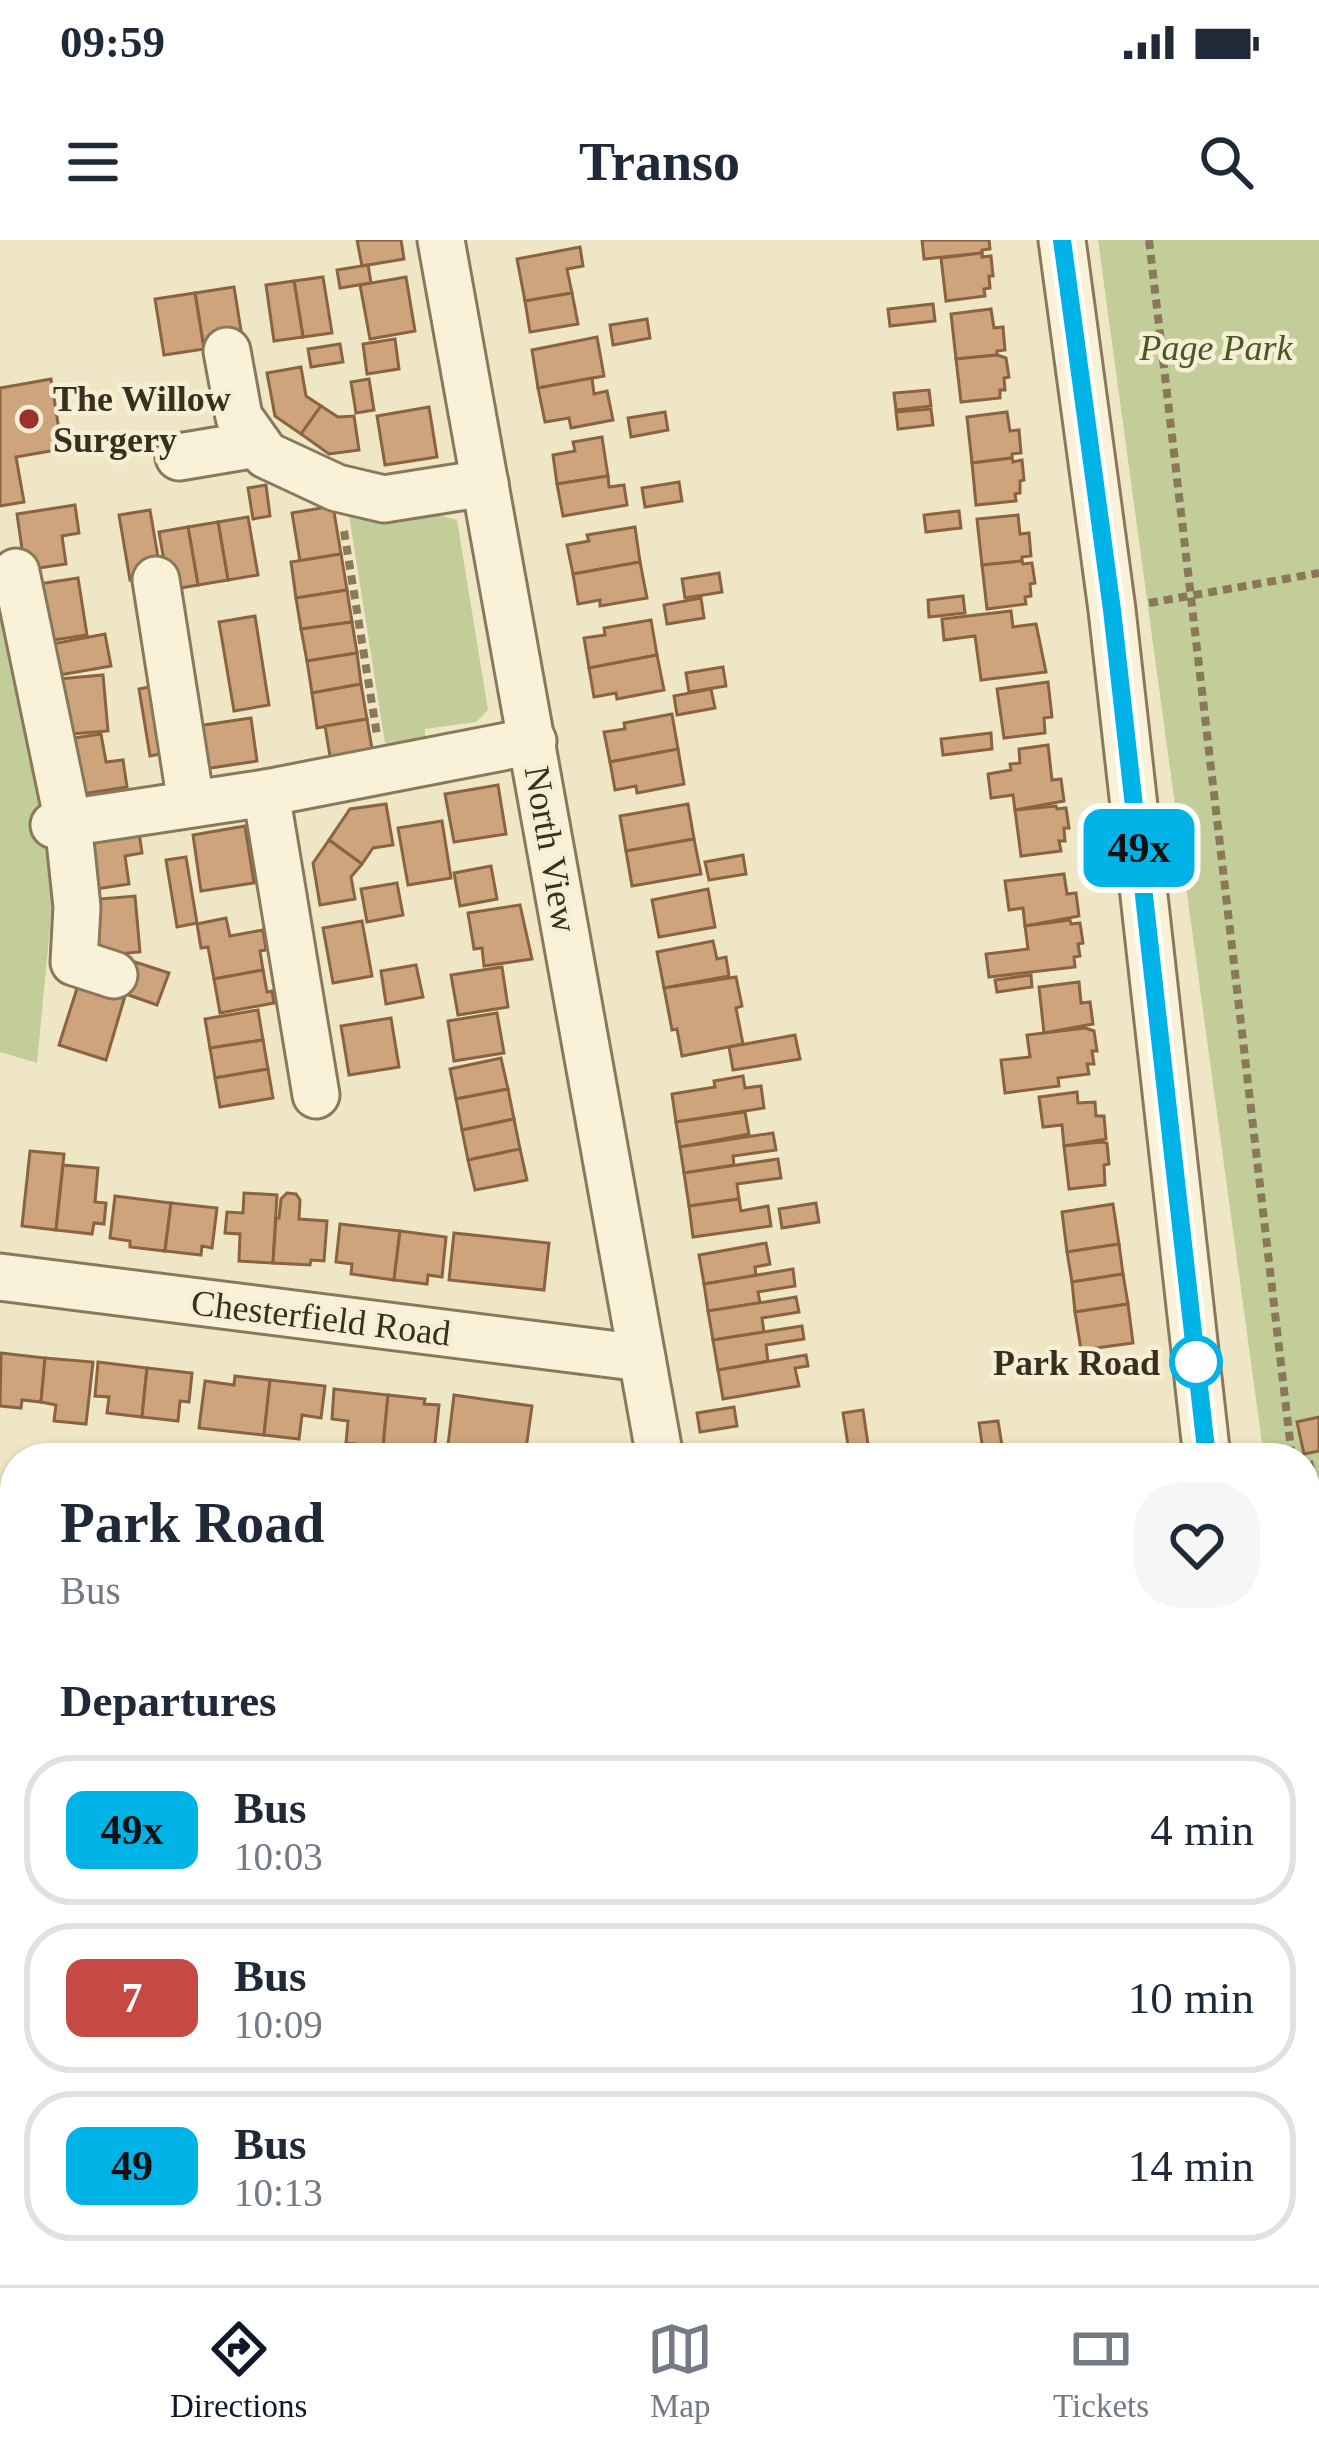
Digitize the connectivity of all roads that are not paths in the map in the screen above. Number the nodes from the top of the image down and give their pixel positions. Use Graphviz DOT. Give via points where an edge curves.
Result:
graph roads {
  1 [pos="441,240"];
  2 [pos="1062,240"];
  3 [pos="227,351"];
  4 [pos="257,443"];
  5 [pos="179,457"];
  6 [pos="485,483"];
  7 [pos="16,572"];
  8 [pos="156,580"];
  9 [pos="533,742"];
  10 [pos="266,793"];
  11 [pos="174,806"];
  12 [pos="61,824"];
  13 [pos="114,975"];
  14 [pos="316,1096"];
  15 [pos="0,1277"];
  16 [pos="642,1358"];
  17 [pos="657,1443"];
  18 [pos="1205,1443"];
  1 -- 6 [label="street, North View"];
  2 -- 18 [label="street"];
  3 -- 4 [label="street" via="239,417"];
  4 -- 5 [label="street"];
  4 -- 6 [label="street" via="266,455 337,488 384,499"];
  6 -- 9 [label="street, North View"];
  7 -- 12 [label="street"];
  8 -- 11 [label="street"];
  9 -- 10 [label="street"];
  9 -- 16 [label="street, North View"];
  10 -- 11 [label="street"];
  10 -- 14 [label="street"];
  11 -- 12 [label="street"];
  12 -- 13 [label="street" via="77,908 74,962"];
  15 -- 16 [label="street, Chesterfield Road"];
  16 -- 17 [label="street, North View"];
}
